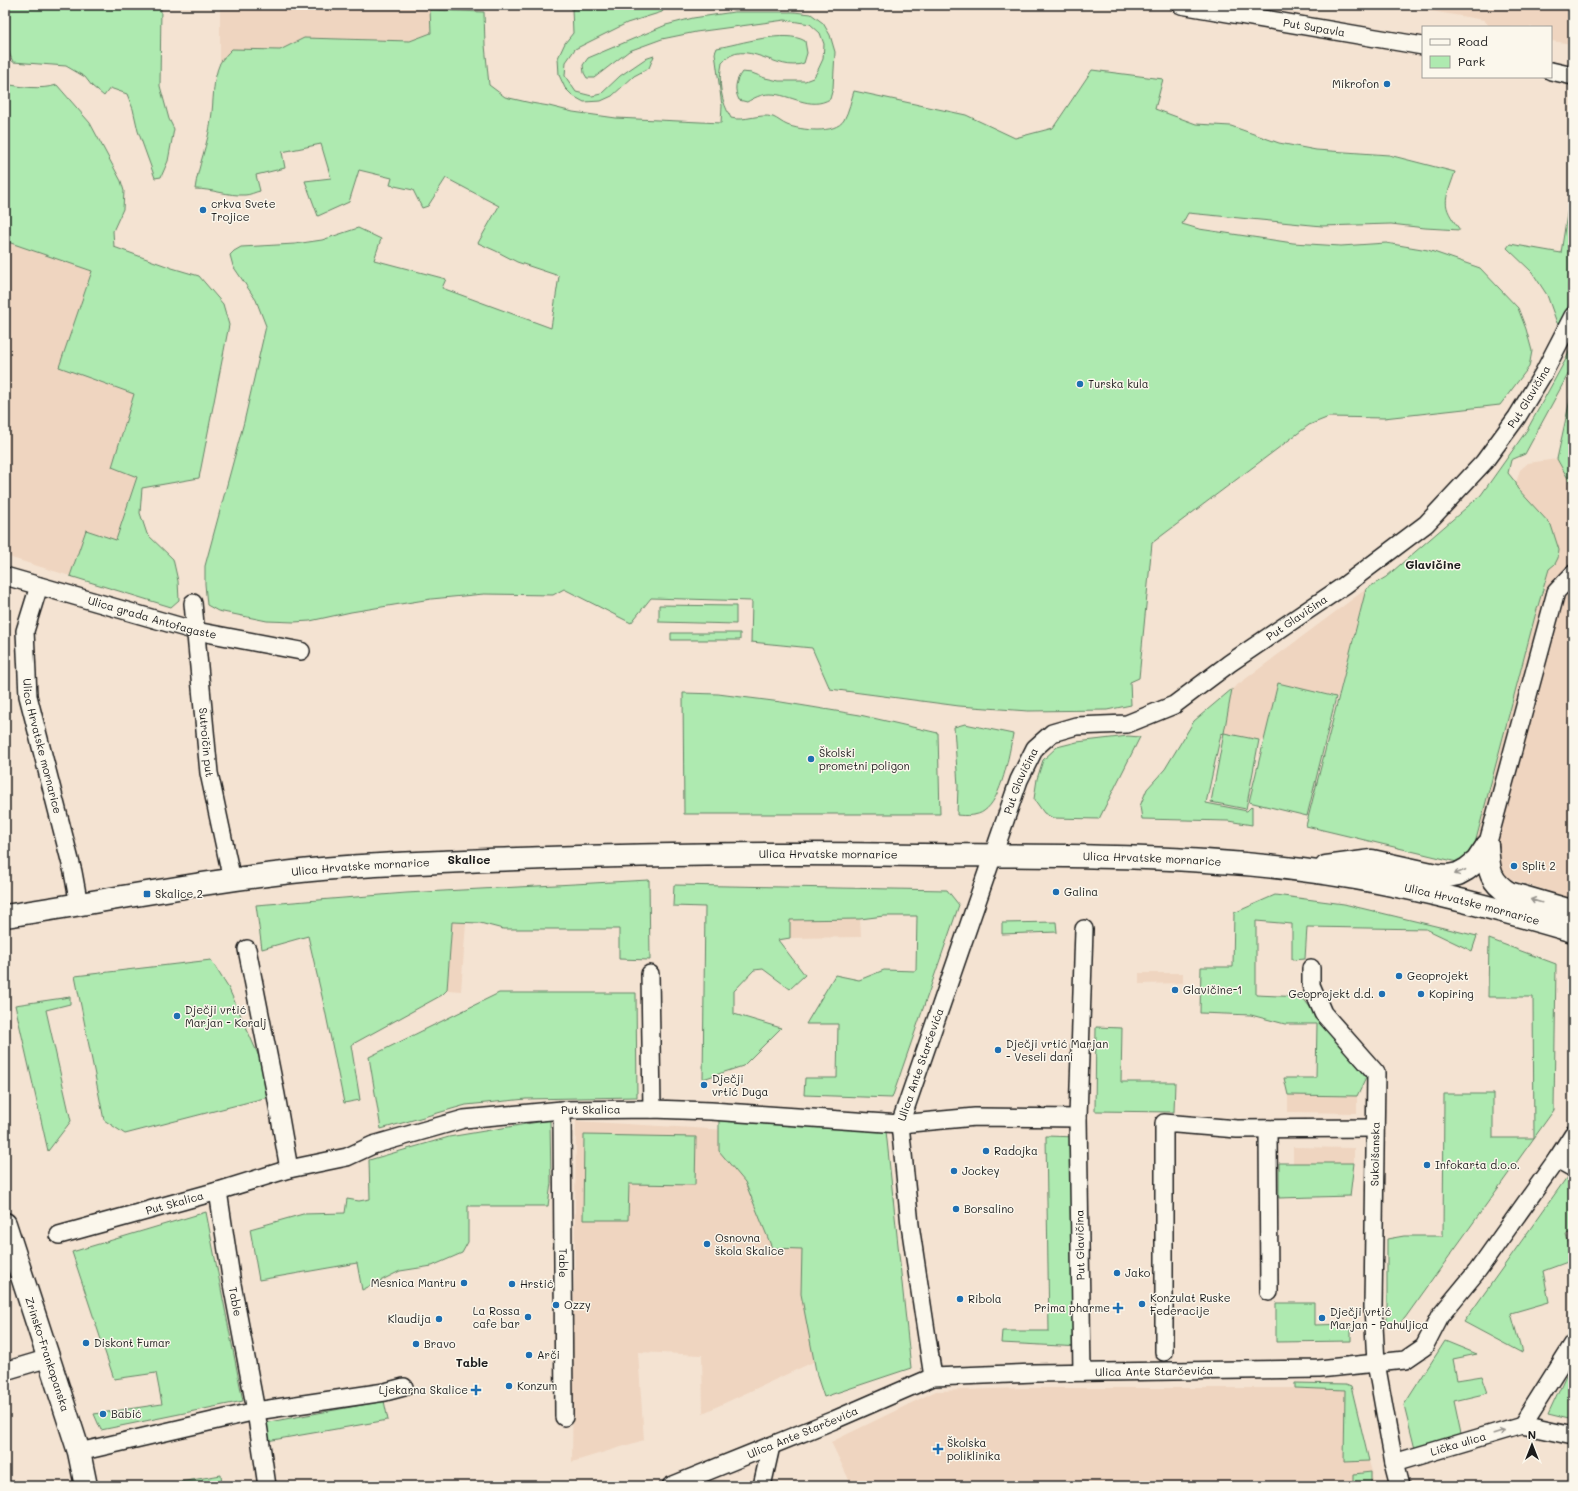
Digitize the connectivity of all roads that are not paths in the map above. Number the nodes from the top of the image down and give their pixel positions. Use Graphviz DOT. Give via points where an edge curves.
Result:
graph roads {
  1 [pos="1182,5"];
  2 [pos="1422,46"];
  3 [pos="1552,71"];
  4 [pos="1573,76"];
  5 [pos="1573,316"];
  6 [pos="1573,574"];
  7 [pos="5,576"];
  8 [pos="39,586"];
  9 [pos="192,603"];
  10 [pos="196,631"];
  11 [pos="301,651"];
  12 [pos="1487,846"];
  13 [pos="993,855"];
  14 [pos="1305,870"];
  15 [pos="232,880"];
  16 [pos="79,905"];
  17 [pos="1573,913"];
  18 [pos="5,916"];
  19 [pos="1084,929"];
  20 [pos="1573,931"];
  21 [pos="247,948"];
  22 [pos="1311,968"];
  23 [pos="650,974"];
  24 [pos="652,1109"];
  25 [pos="562,1110"];
  26 [pos="1078,1118"];
  27 [pos="900,1124"];
  28 [pos="1375,1128"];
  29 [pos="1268,1129"];
  30 [pos="1573,1134"];
  31 [pos="1557,1159"];
  32 [pos="1573,1168"];
  33 [pos="289,1169"];
  34 [pos="218,1191"];
  35 [pos="5,1224"];
  36 [pos="59,1234"];
  37 [pos="1269,1292"];
  38 [pos="1573,1344"];
  39 [pos="1164,1352"];
  40 [pos="49,1358"];
  41 [pos="1376,1363"];
  42 [pos="5,1371"];
  43 [pos="1082,1372"];
  44 [pos="933,1377"];
  45 [pos="404,1387"];
  46 [pos="256,1412"];
  47 [pos="564,1417"];
  48 [pos="1522,1425"];
  49 [pos="1573,1436"];
  50 [pos="771,1446"];
  51 [pos="79,1452"];
  52 [pos="1394,1463"];
  53 [pos="763,1483"];
  54 [pos="86,1486"];
  55 [pos="267,1486"];
  56 [pos="671,1486"];
  57 [pos="1400,1486"];
  1 -- 2 [label="street, Put Supavla"];
  3 -- 4 [label="street"];
  5 -- 13 [label="street, Put Glavičina" via="1517,417 1484,462 1426,524 1345,585 1230,662 1174,705 1127,724 1076,726 1052,733 1035,748 1019,780"];
  6 -- 12 [label="street" via="1556,592"];
  7 -- 8 [label="street, Ulica grada Antofagaste"];
  8 -- 10 [label="street, Ulica grada Antofagaste"];
  8 -- 16 [label="street, Ulica Hrvatske mornarice" via="25,631 28,696"];
  9 -- 10 [label="street, Sutroičin put"];
  10 -- 11 [label="street, Ulica grada Antofagaste"];
  10 -- 15 [label="street, Sutroičin put" via="209,774"];
  12 -- 14 [label="main road, one-way" via="1477,861 1453,875 1436,875 1372,861"];
  17 -- 12 [label="main road, one-way" via="1500,888 1491,875"];
  13 -- 14 [label="main road, Ulica Hrvatske mornarice" via="1124,857"];
  13 -- 15 [label="main road, Ulica Hrvatske mornarice" via="817,853 538,858 422,862"];
  13 -- 27 [label="street, Ulica Ante Starčevića"];
  14 -- 20 [label="main road, Ulica Hrvatske mornarice" via="1470,902"];
  15 -- 16 [label="main road, Ulica Hrvatske mornarice"];
  16 -- 18 [label="main road, Ulica Hrvatske mornarice"];
  19 -- 26 [label="street, Put Glavičina"];
  21 -- 33 [label="street"];
  22 -- 28 [label="street, Sukoišanska" via="1310,985 1322,1013 1376,1073"];
  23 -- 24 [label="street"];
  24 -- 25 [label="street, Put Skalica"];
  24 -- 27 [label="street, Put Skalica"];
  25 -- 33 [label="street, Put Skalica" via="464,1119 373,1145 347,1157"];
  25 -- 47 [label="street, Table"];
  26 -- 27 [label="street" via="975,1117"];
  26 -- 43 [label="street, Put Glavičina"];
  27 -- 44 [label="street, Ulica Ante Starčevića" via="910,1225"];
  28 -- 29 [label="street"];
  28 -- 41 [label="street, Sukoišanska" via="1373,1307"];
  29 -- 37 [label="street"];
  29 -- 39 [label="street" via="1164,1123"];
  30 -- 31 [label="street"];
  31 -- 32 [label="street"];
  31 -- 41 [label="street" via="1478,1270 1440,1316 1424,1347 1405,1360"];
  33 -- 34 [label="street, Put Skalica"];
  34 -- 36 [label="street, Put Skalica"];
  34 -- 46 [label="street, Table"];
  35 -- 40 [label="main road, Zrinsko-Frankopanska"];
  38 -- 48 [label="street"];
  40 -- 42 [label="street"];
  40 -- 51 [label="main road, Zrinsko-Frankopanska"];
  41 -- 43 [label="street, Ulica Ante Starčevića" via="1319,1369"];
  41 -- 52 [label="street, Sukoišanska"];
  43 -- 44 [label="street, Ulica Ante Starčevića"];
  44 -- 50 [label="street, Ulica Ante Starčevića"];
  45 -- 46 [label="street"];
  46 -- 51 [label="street"];
  46 -- 55 [label="street, Table"];
  48 -- 49 [label="street"];
  52 -- 48 [label="street, Lička ulica, one-way"];
  50 -- 53 [label="street"];
  50 -- 56 [label="street, Ulica Ante Starčevića"];
  51 -- 54 [label="main road, Zrinsko-Frankopanska"];
  52 -- 57 [label="street, Sukoišanska"];
}
